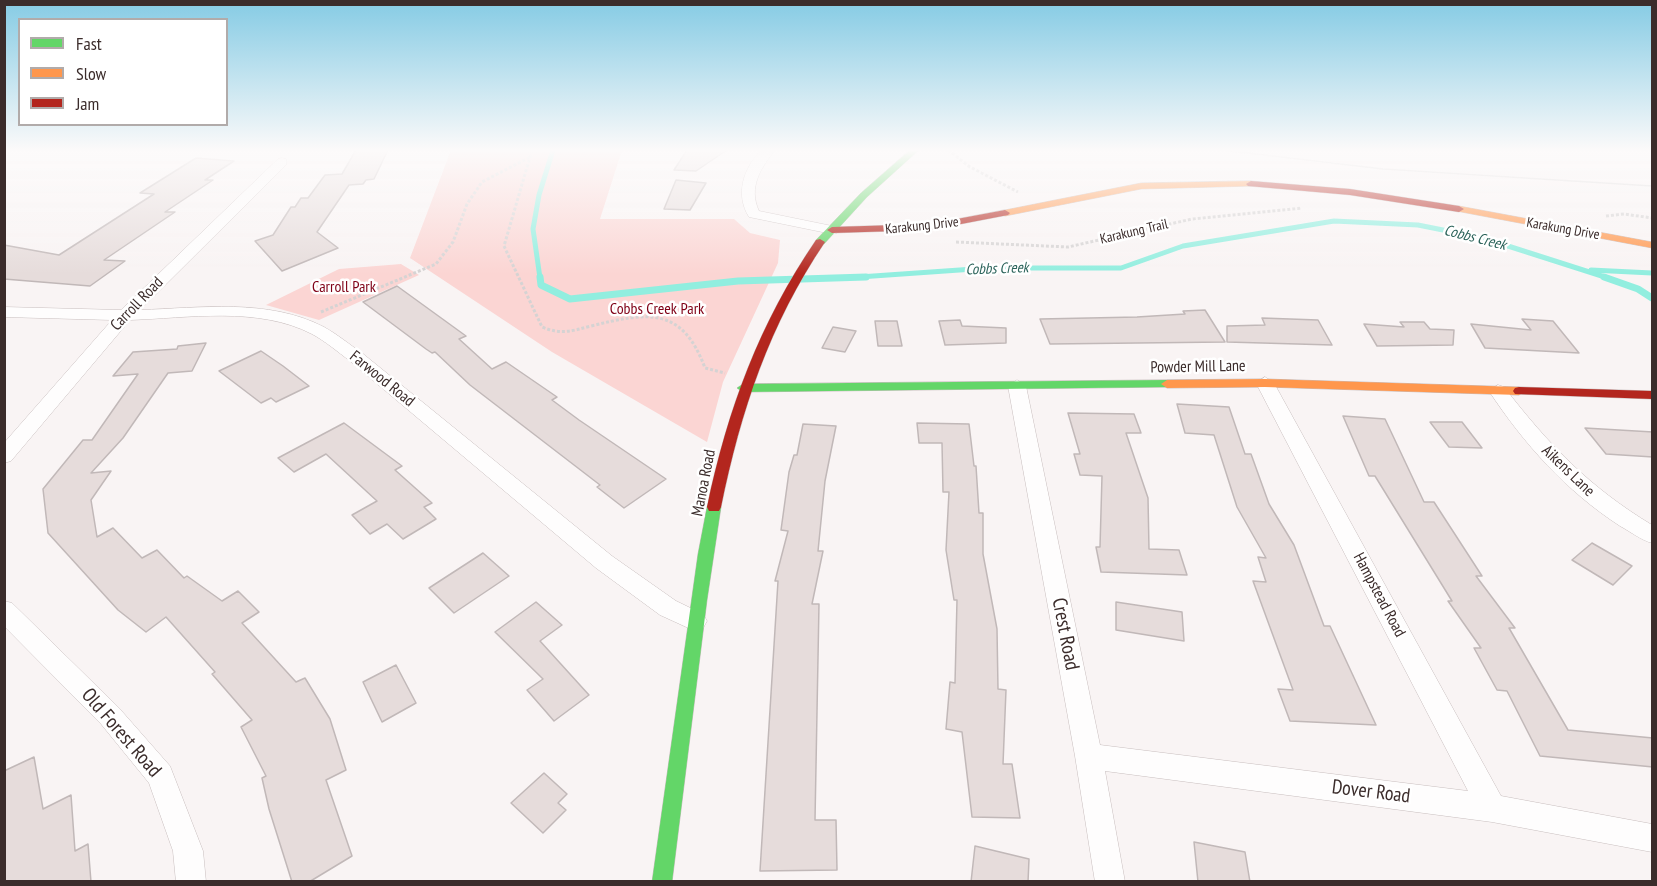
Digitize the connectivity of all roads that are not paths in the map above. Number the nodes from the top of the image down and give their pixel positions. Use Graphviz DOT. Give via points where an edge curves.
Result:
graph roads {
  1 [pos="252,191"];
  2 [pos="749,191"];
  3 [pos="868,191"];
  4 [pos="1104,191"];
  5 [pos="1319,191"];
  6 [pos="831,230"];
  7 [pos="1653,245"];
  8 [pos="4,312"];
  9 [pos="126,314"];
  10 [pos="1265,382"];
  11 [pos="746,383"];
  12 [pos="1017,386"];
  13 [pos="1498,391"];
  14 [pos="1653,395"];
  15 [pos="4,456"];
  16 [pos="1653,535"];
  17 [pos="4,610"];
  18 [pos="695,621"];
  19 [pos="1089,756"];
  20 [pos="1492,808"];
  21 [pos="1653,838"];
  22 [pos="191,882"];
  23 [pos="662,882"];
  24 [pos="1110,882"];
  1 -- 9 [label="street, Carroll Road"];
  2 -- 6 [label="street" via="748,200 754,214"];
  3 -- 6 [label="street, Manoa Road"];
  4 -- 6 [label="street, Karakung Drive" via="928,227"];
  5 -- 7 [label="street, Karakung Drive" via="1388,199"];
  6 -- 11 [label="street, Manoa Road" via="790,290"];
  8 -- 9 [label="street, Farwood Road"];
  9 -- 15 [label="street, Carroll Road"];
  9 -- 18 [label="street, Farwood Road" via="255,312 319,331 356,357 603,562 661,604"];
  10 -- 12 [label="street, Powder Mill Lane"];
  10 -- 13 [label="street, Powder Mill Lane"];
  10 -- 20 [label="street, Hampstead Road"];
  11 -- 12 [label="street, Powder Mill Lane"];
  11 -- 18 [label="street, Manoa Road" via="721,479"];
  12 -- 19 [label="street, Crest Road"];
  13 -- 14 [label="street, Powder Mill Lane"];
  13 -- 16 [label="street, Aikens Lane" via="1529,433 1575,482"];
  17 -- 22 [label="street, Old Forest Road" via="110,716 160,775 188,851"];
  18 -- 23 [label="street, Manoa Road"];
  19 -- 20 [label="street, Dover Road"];
  19 -- 24 [label="street, Crest Road"];
  20 -- 21 [label="street, Dover Road"];
}
